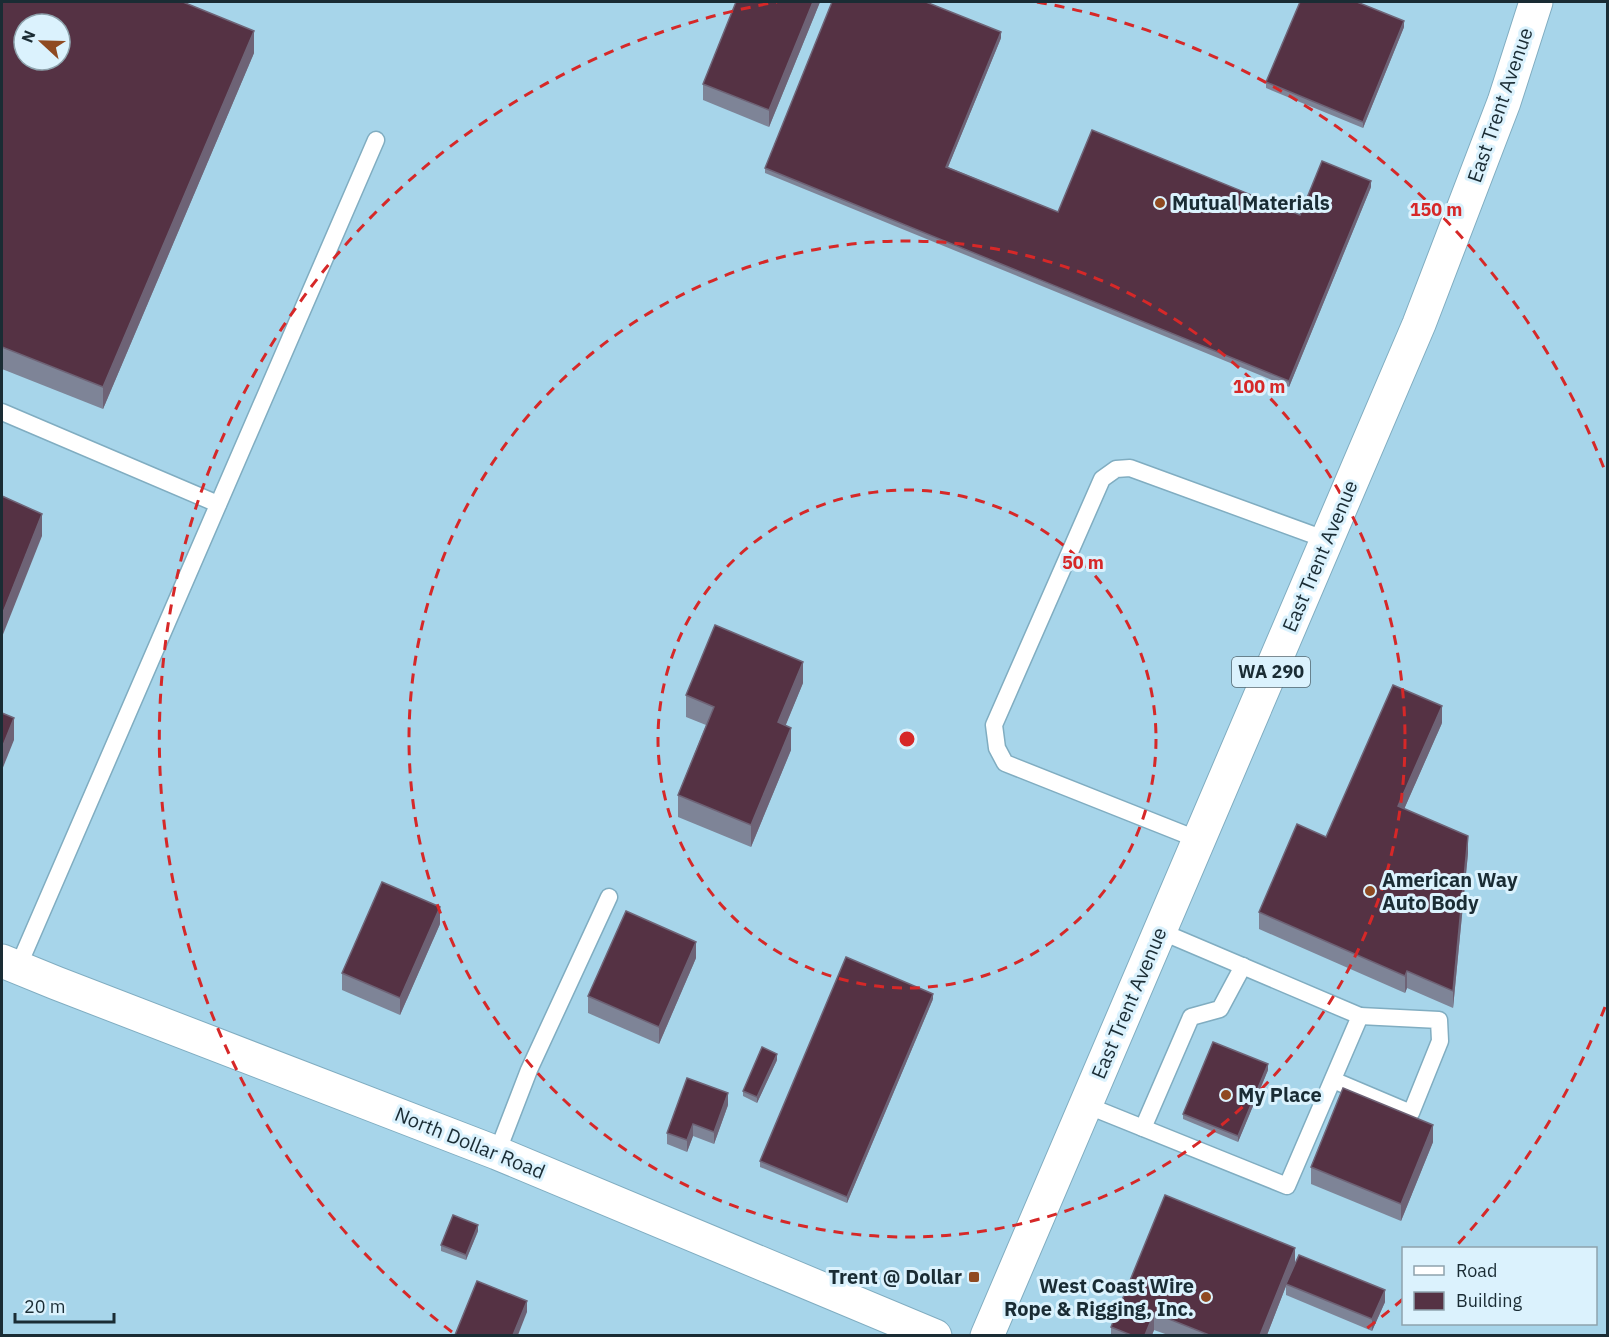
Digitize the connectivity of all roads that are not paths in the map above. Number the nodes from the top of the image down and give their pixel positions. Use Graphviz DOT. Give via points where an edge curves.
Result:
graph roads {
  1 [pos="1536,2"];
  2 [pos="376,140"];
  3 [pos="2,412"];
  4 [pos="218,504"];
  5 [pos="1327,540"];
  6 [pos="1199,840"];
  7 [pos="609,897"];
  8 [pos="1160,931"];
  9 [pos="10,964"];
  10 [pos="1243,966"];
  11 [pos="1360,1016"];
  12 [pos="1333,1080"];
  13 [pos="1086,1105"];
  14 [pos="1143,1128"];
  15 [pos="497,1153"];
  16 [pos="935,1335"];
  17 [pos="987,1335"];
  1 -- 5 [label="main road, East Trent Avenue / WA 290" via="1504,102 1423,313"];
  2 -- 4 [label="lane"];
  3 -- 4 [label="lane"];
  4 -- 9 [label="lane"];
  5 -- 6 [label="main road, East Trent Avenue / WA 290"];
  5 -- 6 [label="lane" via="1130,468 1116,469 1102,479 994,725 997,747 1005,763"];
  6 -- 8 [label="main road, East Trent Avenue / WA 290"];
  7 -- 15 [label="lane" via="529,1070"];
  8 -- 10 [label="lane"];
  8 -- 13 [label="main road, East Trent Avenue / WA 290"];
  9 -- 15 [label="main road, North Dollar Road"];
  10 -- 11 [label="lane"];
  10 -- 14 [label="lane" via="1220,1009 1191,1017"];
  11 -- 12 [label="lane"];
  11 -- 12 [label="lane" via="1439,1020 1440,1041 1411,1113"];
  12 -- 14 [label="lane" via="1287,1186"];
  13 -- 14 [label="lane"];
  13 -- 17 [label="main road, East Trent Avenue / WA 290"];
  15 -- 16 [label="main road, North Dollar Road"];
}
